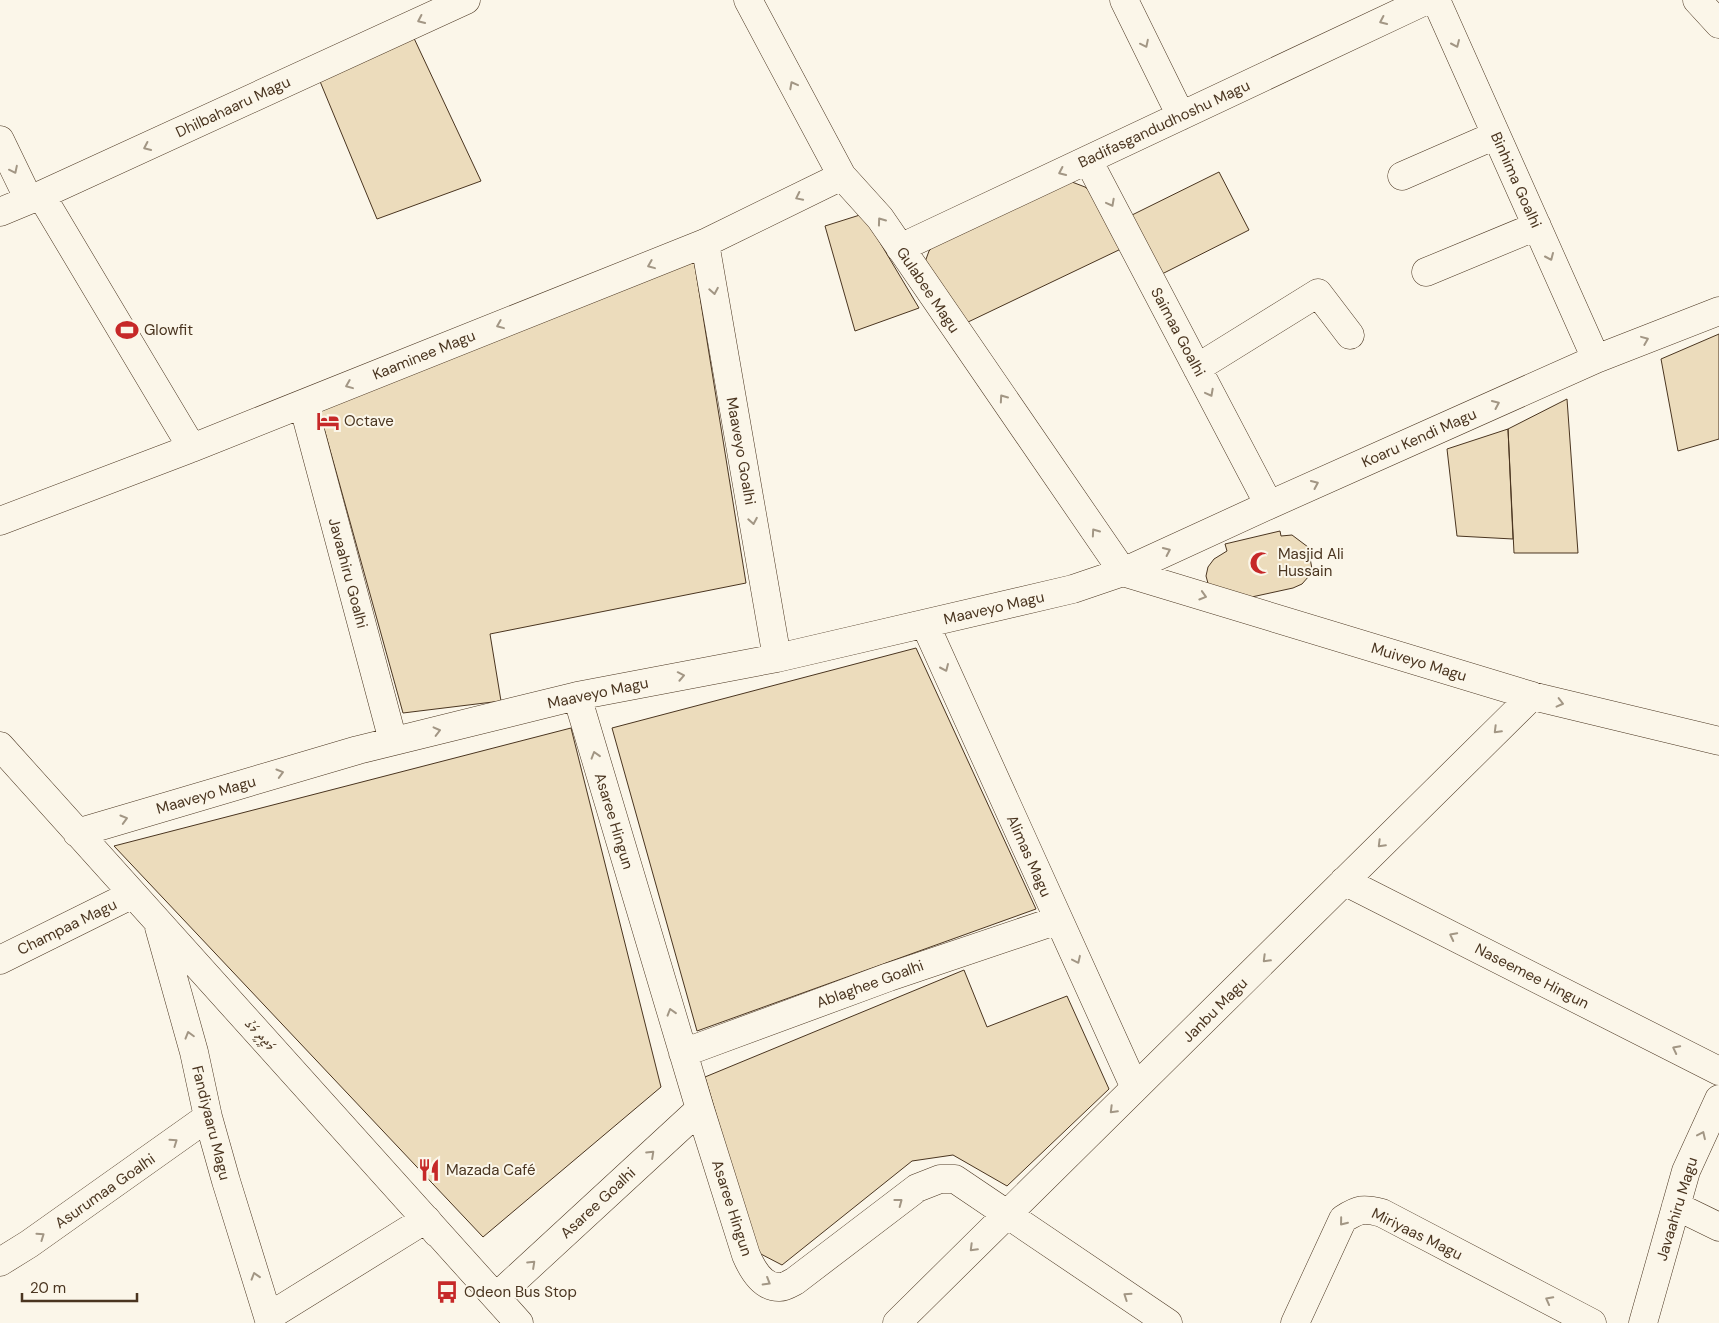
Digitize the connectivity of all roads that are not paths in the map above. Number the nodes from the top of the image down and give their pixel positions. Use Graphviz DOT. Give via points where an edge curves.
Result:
graph roads {
  1 [pos="466,0"];
  2 [pos="748,0"];
  3 [pos="1124,0"];
  4 [pos="1427,0"];
  5 [pos="1436,0"];
  6 [pos="1697,0"];
  7 [pos="1719,24"];
  8 [pos="1181,116"];
  9 [pos="1496,135"];
  10 [pos="0,140"];
  11 [pos="1088,160"];
  12 [pos="842,176"];
  13 [pos="1402,176"];
  14 [pos="35,198"];
  15 [pos="0,212"];
  16 [pos="1537,226"];
  17 [pos="706,243"];
  18 [pos="900,248"];
  19 [pos="1426,272"];
  20 [pos="1719,311"];
  21 [pos="1350,335"];
  22 [pos="1596,359"];
  23 [pos="1197,368"];
  24 [pos="303,404"];
  25 [pos="192,448"];
  26 [pos="1269,505"];
  27 [pos="0,521"];
  28 [pos="1123,572"];
  29 [pos="925,624"];
  30 [pos="777,658"];
  31 [pos="577,696"];
  32 [pos="1532,696"];
  33 [pos="393,741"];
  34 [pos="1719,741"];
  35 [pos="0,746"];
  36 [pos="77,832"];
  37 [pos="1344,881"];
  38 [pos="133,894"];
  39 [pos="1058,920"];
  40 [pos="157,921"];
  41 [pos="0,960"];
  42 [pos="683,1053"];
  43 [pos="1719,1071"];
  44 [pos="1136,1088"];
  45 [pos="1719,1099"];
  46 [pos="700,1108"];
  47 [pos="208,1118"];
  48 [pos="1676,1206"];
  49 [pos="1007,1214"];
  50 [pos="426,1219"];
  51 [pos="1719,1227"];
  52 [pos="0,1262"];
  53 [pos="496,1297"];
  54 [pos="269,1320"];
  55 [pos="513,1323"];
  56 [pos="519,1323"];
  57 [pos="897,1323"];
  58 [pos="1168,1323"];
  59 [pos="1295,1323"];
  60 [pos="1592,1323"];
  61 [pos="1643,1323"];
  1 -- 14 [label="street, Dhilbahaaru Magu, one-way"];
  12 -- 2 [label="street, Gulabee Magu, one-way"];
  3 -- 8 [label="street, one-way"];
  4 -- 8 [label="street, Badifasgandudhoshu Magu, one-way"];
  5 -- 9 [label="street, Binhima Goalhi, one-way"];
  6 -- 7 [label="street"];
  8 -- 11 [label="street, Badifasgandudhoshu Magu"];
  9 -- 13 [label="street"];
  9 -- 16 [label="street, Binhima Goalhi"];
  10 -- 14 [label="street, one-way"];
  11 -- 18 [label="street, Badifasgandudhoshu Magu, one-way"];
  11 -- 23 [label="street, Saimaa Goalhi, one-way"];
  12 -- 17 [label="street, Kaaminee Magu, one-way"];
  18 -- 12 [label="street, Gulabee Magu, one-way" via="880,218"];
  14 -- 15 [label="street, Dhilbahaaru Magu"];
  14 -- 25 [label="street"];
  16 -- 19 [label="street"];
  16 -- 22 [label="street, Binhima Goalhi, one-way"];
  17 -- 24 [label="street, Kaaminee Magu, one-way"];
  17 -- 30 [label="street, Maaveyo Goalhi, one-way"];
  28 -- 18 [label="street, Gulabee Magu, one-way"];
  22 -- 20 [label="street, Koaru Kendi Magu, one-way"];
  21 -- 23 [label="street" via="1318,293"];
  26 -- 22 [label="street, Koaru Kendi Magu, one-way"];
  23 -- 26 [label="street, Saimaa Goalhi, one-way"];
  24 -- 25 [label="street, Kaaminee Magu"];
  24 -- 33 [label="street, Javaahiru Goalhi"];
  25 -- 27 [label="street, Kaaminee Magu"];
  28 -- 26 [label="street, Koaru Kendi Magu, one-way"];
  28 -- 29 [label="street, Maaveyo Magu" via="1072,589"];
  28 -- 32 [label="street, Muiveyo Magu, one-way"];
  29 -- 30 [label="street, Maaveyo Magu"];
  29 -- 39 [label="street, Alimas Magu, one-way"];
  31 -- 30 [label="street, Maaveyo Magu, one-way"];
  33 -- 31 [label="street, Maaveyo Magu, one-way"];
  42 -- 31 [label="street, Asaree Hingun, one-way"];
  32 -- 34 [label="street, Muiveyo Magu, one-way"];
  32 -- 37 [label="street, Janbu Magu, one-way"];
  36 -- 33 [label="street, Maaveyo Magu, one-way"];
  35 -- 36 [label="street, މަޖީދީ މަގު"];
  36 -- 38 [label="street, މަޖީދީ މަގު"];
  43 -- 37 [label="street, Naseemee Hingun, one-way"];
  37 -- 44 [label="street, Janbu Magu, one-way"];
  38 -- 40 [label="street, މަޖީދީ މަގު"];
  38 -- 41 [label="street, Champaa Magu"];
  39 -- 42 [label="street, Ablaghee Goalhi" via="889,977"];
  39 -- 44 [label="street, Alimas Magu, one-way"];
  47 -- 40 [label="street, Fandiyaaru Magu, one-way" via="194,1052"];
  40 -- 50 [label="street, މަޖީދީ މަގު"];
  42 -- 46 [label="street, Asaree Hingun"];
  44 -- 49 [label="street, Janbu Magu, one-way"];
  48 -- 45 [label="street, Javaahiru Magu, one-way" via="1686,1171"];
  46 -- 49 [label="street, Asaree Hingun, one-way" via="746,1255 753,1272 767,1284 781,1288 796,1280 916,1188 940,1179 955,1179"];
  53 -- 46 [label="street, Asaree Goalhi, one-way"];
  52 -- 47 [label="street, Asurumaa Goalhi, one-way"];
  54 -- 47 [label="street, Fandiyaaru Magu, one-way"];
  48 -- 51 [label="street"];
  48 -- 61 [label="street, Javaahiru Magu"];
  49 -- 57 [label="street, Janbu Magu, one-way"];
  58 -- 49 [label="street, Asaree Hingun, one-way"];
  50 -- 53 [label="street, މަޖީދީ މަގު"];
  50 -- 54 [label="street"];
  50 -- 55 [label="street"];
  53 -- 56 [label="street, މަޖީދީ މަގު"];
  60 -- 59 [label="street, Miriyaas Magu, one-way" via="1382,1213 1366,1209 1357,1210 1343,1219"];
}
